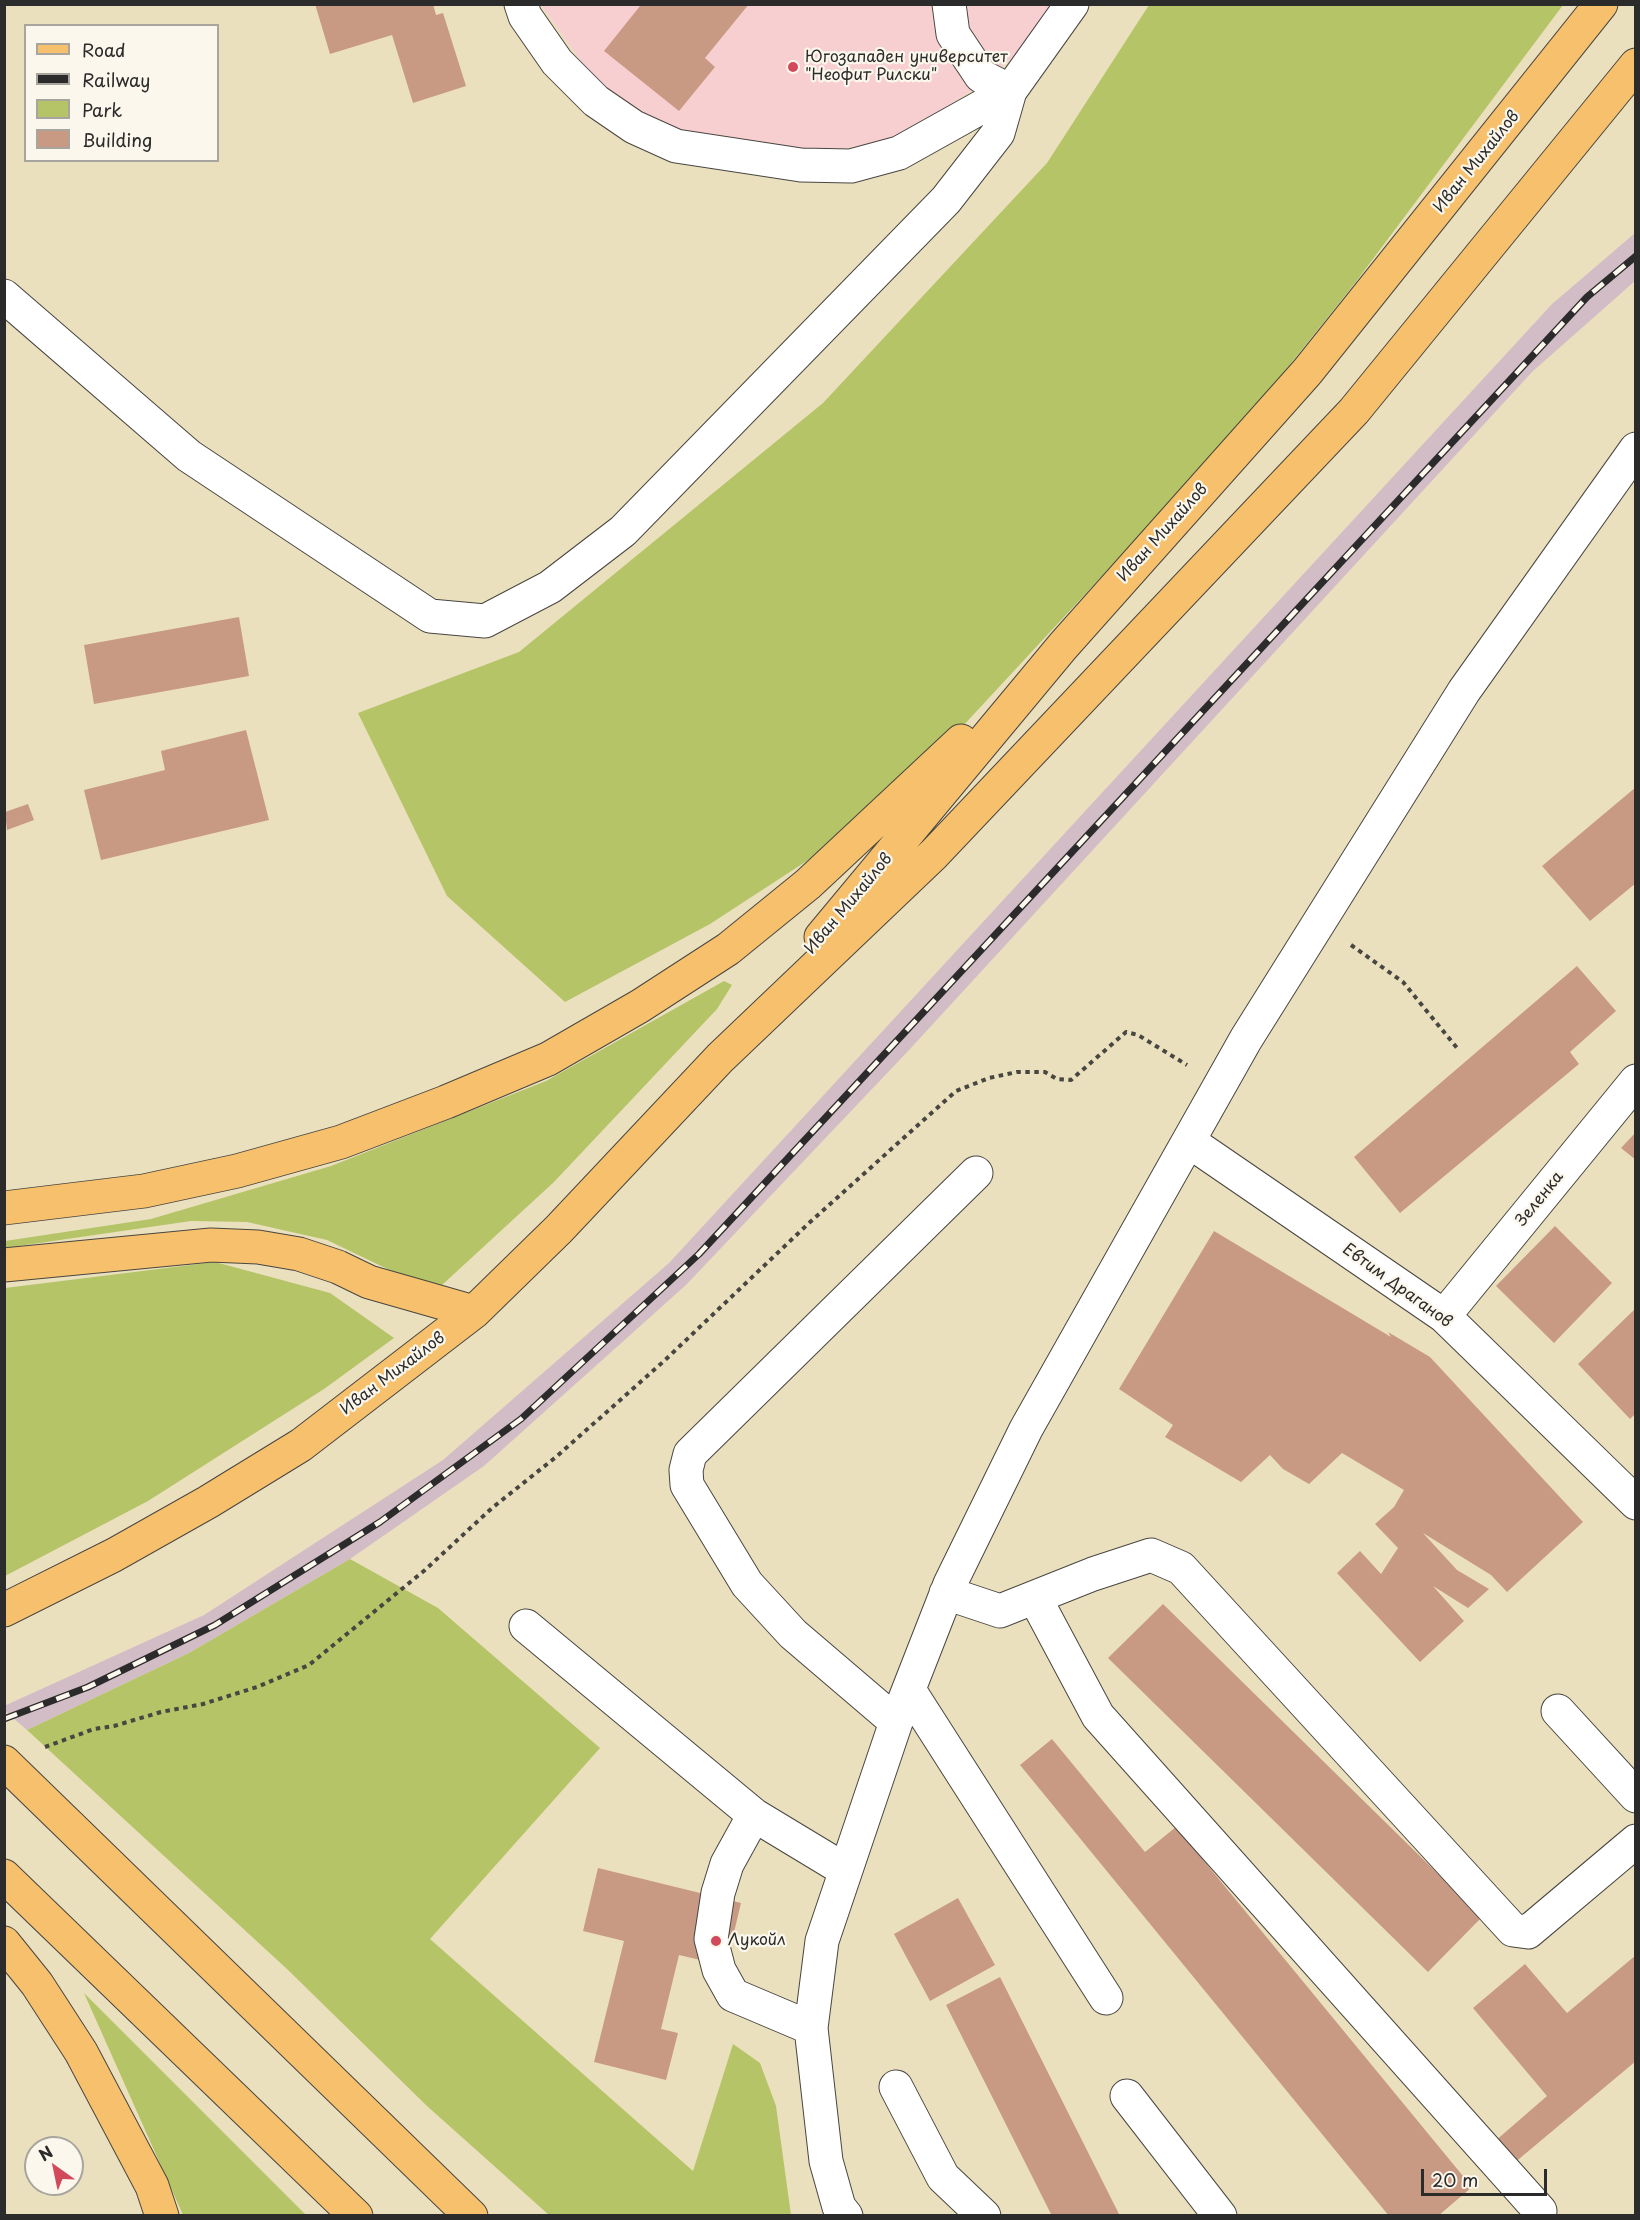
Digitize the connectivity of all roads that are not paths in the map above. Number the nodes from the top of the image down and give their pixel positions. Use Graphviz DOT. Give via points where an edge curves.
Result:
graph roads {
  1 [pos="520,4"];
  2 [pos="949,4"];
  3 [pos="1072,4"];
  4 [pos="1601,4"];
  5 [pos="1635,65"];
  6 [pos="1010,91"];
  7 [pos="4,296"];
  8 [pos="1635,448"];
  9 [pos="1063,646"];
  10 [pos="720,1058"];
  11 [pos="1635,1081"];
  12 [pos="1190,1142"];
  13 [pos="976,1173"];
  14 [pos="4,1208"];
  15 [pos="4,1265"];
  16 [pos="474,1312"];
  17 [pos="1444,1316"];
  18 [pos="1635,1503"];
  19 [pos="946,1593"];
  20 [pos="1035,1598"];
  21 [pos="4,1610"];
  22 [pos="526,1626"];
  23 [pos="909,1690"];
  24 [pos="1558,1711"];
  25 [pos="896,1722"];
  26 [pos="4,1762"];
  27 [pos="4,1768"];
  28 [pos="1635,1796"];
  29 [pos="43,1800"];
  30 [pos="754,1815"];
  31 [pos="1635,1841"];
  32 [pos="845,1870"];
  33 [pos="4,1876"];
  34 [pos="4,1943"];
  35 [pos="1106,1998"];
  36 [pos="811,2028"];
  37 [pos="896,2087"];
  38 [pos="1127,2096"];
  39 [pos="1540,2211"];
  40 [pos="162,2216"];
  41 [pos="356,2216"];
  42 [pos="471,2216"];
  43 [pos="846,2216"];
  44 [pos="984,2216"];
  45 [pos="1220,2216"];
  1 -- 6 [label="street" via="557,62 596,101 634,128 676,146 801,165 851,166 899,153"];
  2 -- 6 [label="street" via="953,34 981,76"];
  3 -- 6 [label="street"];
  4 -- 9 [label="main road, Иван Михайлов" via="1307,372"];
  5 -- 10 [label="main road, Иван Михайлов" via="1354,411 934,854"];
  6 -- 7 [label="street" via="998,132 946,200 623,531 550,587 485,621 430,616 189,456"];
  8 -- 12 [label="street" via="1464,691 1246,1039"];
  9 -- 10 [label="main road, Иван Михайлов"];
  9 -- 14 [label="main road" via="782,906 728,949 548,1059 341,1142 237,1171 144,1191"];
  10 -- 16 [label="main road, Иван Михайлов" via="559,1229"];
  11 -- 17 [label="street, Зеленка"];
  12 -- 17 [label="street, Евтим Драганов"];
  12 -- 19 [label="street" via="1026,1429"];
  13 -- 25 [label="street" via="690,1454 686,1470 687,1485 747,1584 793,1634"];
  15 -- 16 [label="main road" via="211,1245 258,1247 299,1254 369,1282"];
  16 -- 21 [label="main road, Иван Михайлов" via="301,1445 114,1555"];
  17 -- 18 [label="street, Евтим Драганов"];
  19 -- 20 [label="street" via="1000,1611"];
  19 -- 23 [label="street"];
  20 -- 31 [label="street" via="1151,1555 1181,1568 1513,1930 1528,1932"];
  20 -- 39 [label="street" via="1098,1716"];
  22 -- 30 [label="street"];
  23 -- 25 [label="street"];
  23 -- 35 [label="street"];
  24 -- 28 [label="street"];
  25 -- 32 [label="street"];
  26 -- 29 [label="main road"];
  27 -- 29 [label="main road"];
  29 -- 42 [label="main road"];
  30 -- 32 [label="street"];
  30 -- 36 [label="street" via="727,1864 718,1893 711,1939 719,1970 733,1995"];
  32 -- 36 [label="street" via="822,1941"];
  33 -- 41 [label="main road"];
  34 -- 40 [label="main road" via="37,1984 81,2052 147,2177"];
  36 -- 43 [label="street" via="826,2161 839,2207"];
  37 -- 44 [label="street" via="943,2177"];
  38 -- 45 [label="street"];
}
